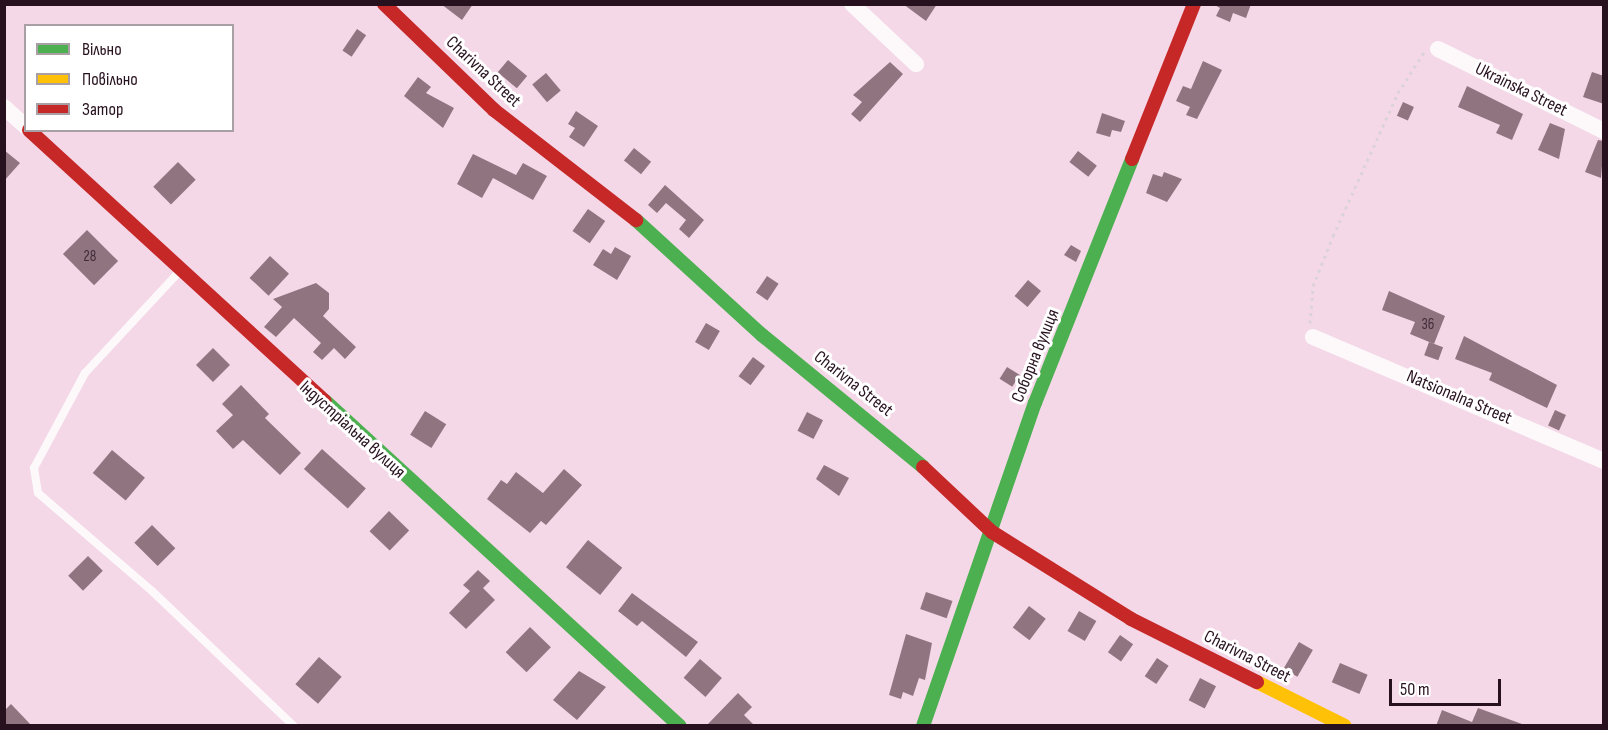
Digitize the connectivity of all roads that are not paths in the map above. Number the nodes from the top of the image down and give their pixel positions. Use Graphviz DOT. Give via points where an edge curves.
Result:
graph roads {
  1 [pos="384,4"];
  2 [pos="852,4"];
  3 [pos="1194,4"];
  4 [pos="1438,49"];
  5 [pos="916,64"];
  6 [pos="4,107"];
  7 [pos="24,125"];
  8 [pos="1604,131"];
  9 [pos="31,132"];
  10 [pos="178,273"];
  11 [pos="1313,337"];
  12 [pos="1604,460"];
  13 [pos="992,532"];
  14 [pos="294,726"];
  15 [pos="680,726"];
  16 [pos="923,726"];
  17 [pos="1345,726"];
  1 -- 13 [label="street, Charivna Street" via="494,110 629,214 762,335 890,436"];
  2 -- 5 [label="street"];
  3 -- 13 [label="street, Соборна вулиця" via="1035,403"];
  4 -- 8 [label="street, Ukrainska Street"];
  6 -- 7 [label="street"];
  9 -- 10 [label="street, Індустріальна вулиця"];
  10 -- 14 [label="lane" via="85,373 34,468 38,493 152,591"];
  10 -- 15 [label="street, Індустріальна вулиця"];
  11 -- 12 [label="street, Natsionalna Street"];
  13 -- 16 [label="street, Соборна вулиця"];
  13 -- 17 [label="street, Charivna Street" via="1131,619"];
}
